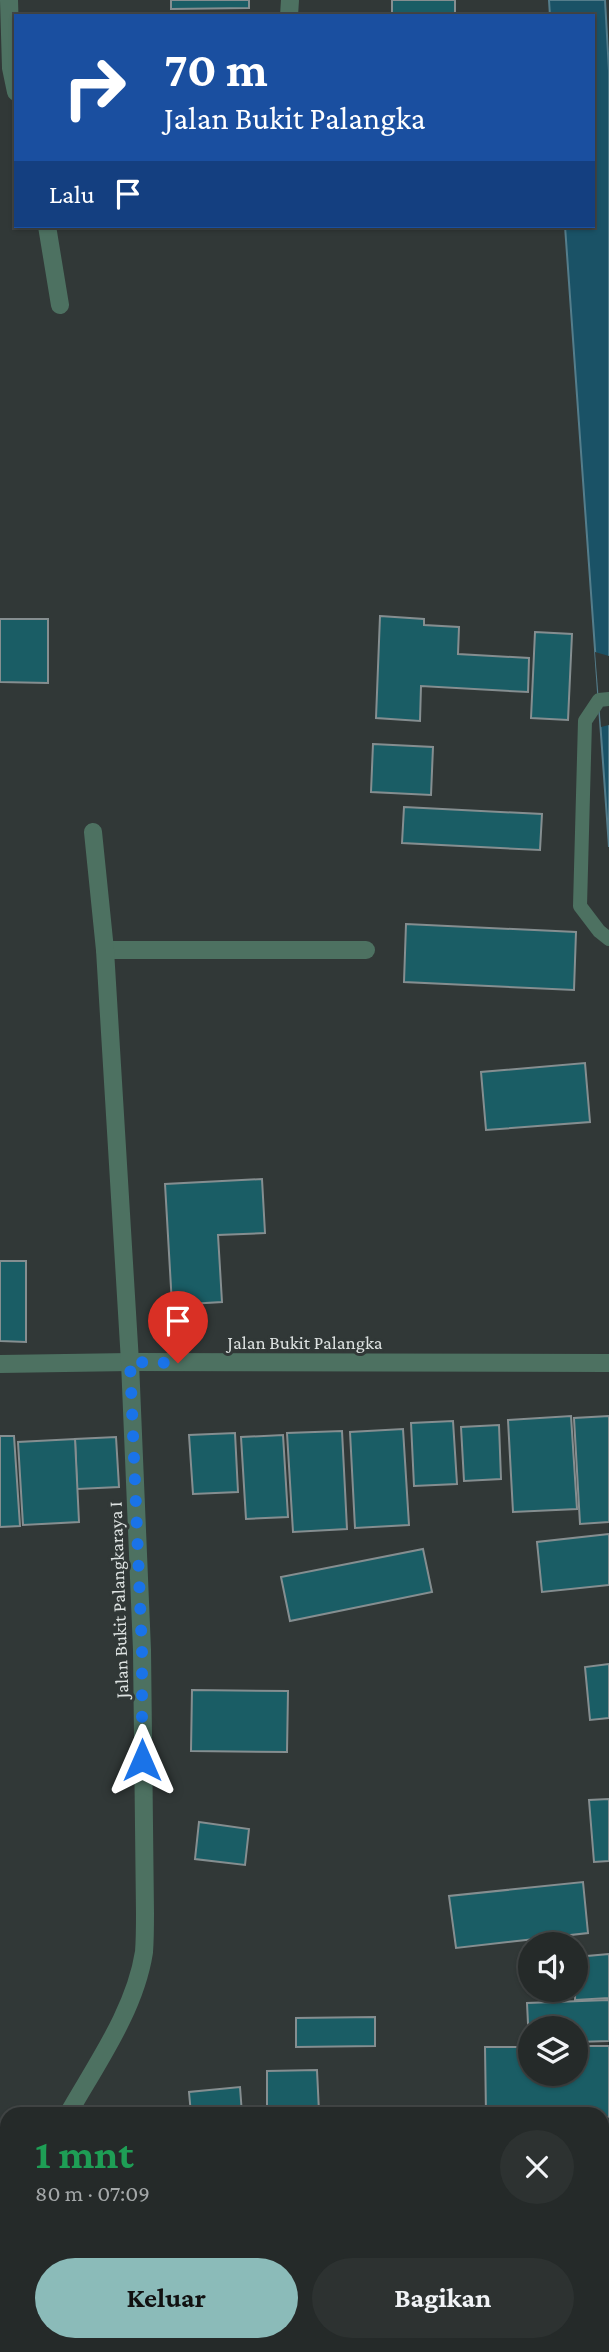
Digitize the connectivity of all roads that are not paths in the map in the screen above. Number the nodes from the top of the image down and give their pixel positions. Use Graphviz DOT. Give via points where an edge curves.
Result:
graph roads {
  1 [pos="9,0"];
  2 [pos="5,67"];
  3 [pos="14,87"];
  4 [pos="47,228"];
  5 [pos="60,305"];
  6 [pos="604,699"];
  7 [pos="93,832"];
  8 [pos="609,939"];
  9 [pos="105,950"];
  10 [pos="366,950"];
  11 [pos="130,1362"];
  12 [pos="609,1363"];
  13 [pos="0,1364"];
  14 [pos="72,2107"];
  1 -- 2 [label="street"];
  2 -- 3 [label="street"];
  4 -- 5 [label="street"];
  6 -- 8 [label="lane" via="585,721 580,906"];
  7 -- 9 [label="street, Jalan Bukit Palangkaraya I"];
  9 -- 10 [label="street"];
  9 -- 11 [label="street, Jalan Bukit Palangkaraya I"];
  11 -- 12 [label="street, Jalan Bukit Palangka"];
  11 -- 13 [label="street, Jalan Bukit Palangka"];
  11 -- 14 [label="street, Jalan Bukit Palangkaraya I" via="142,1650 144,1951 122,2018"];
}
